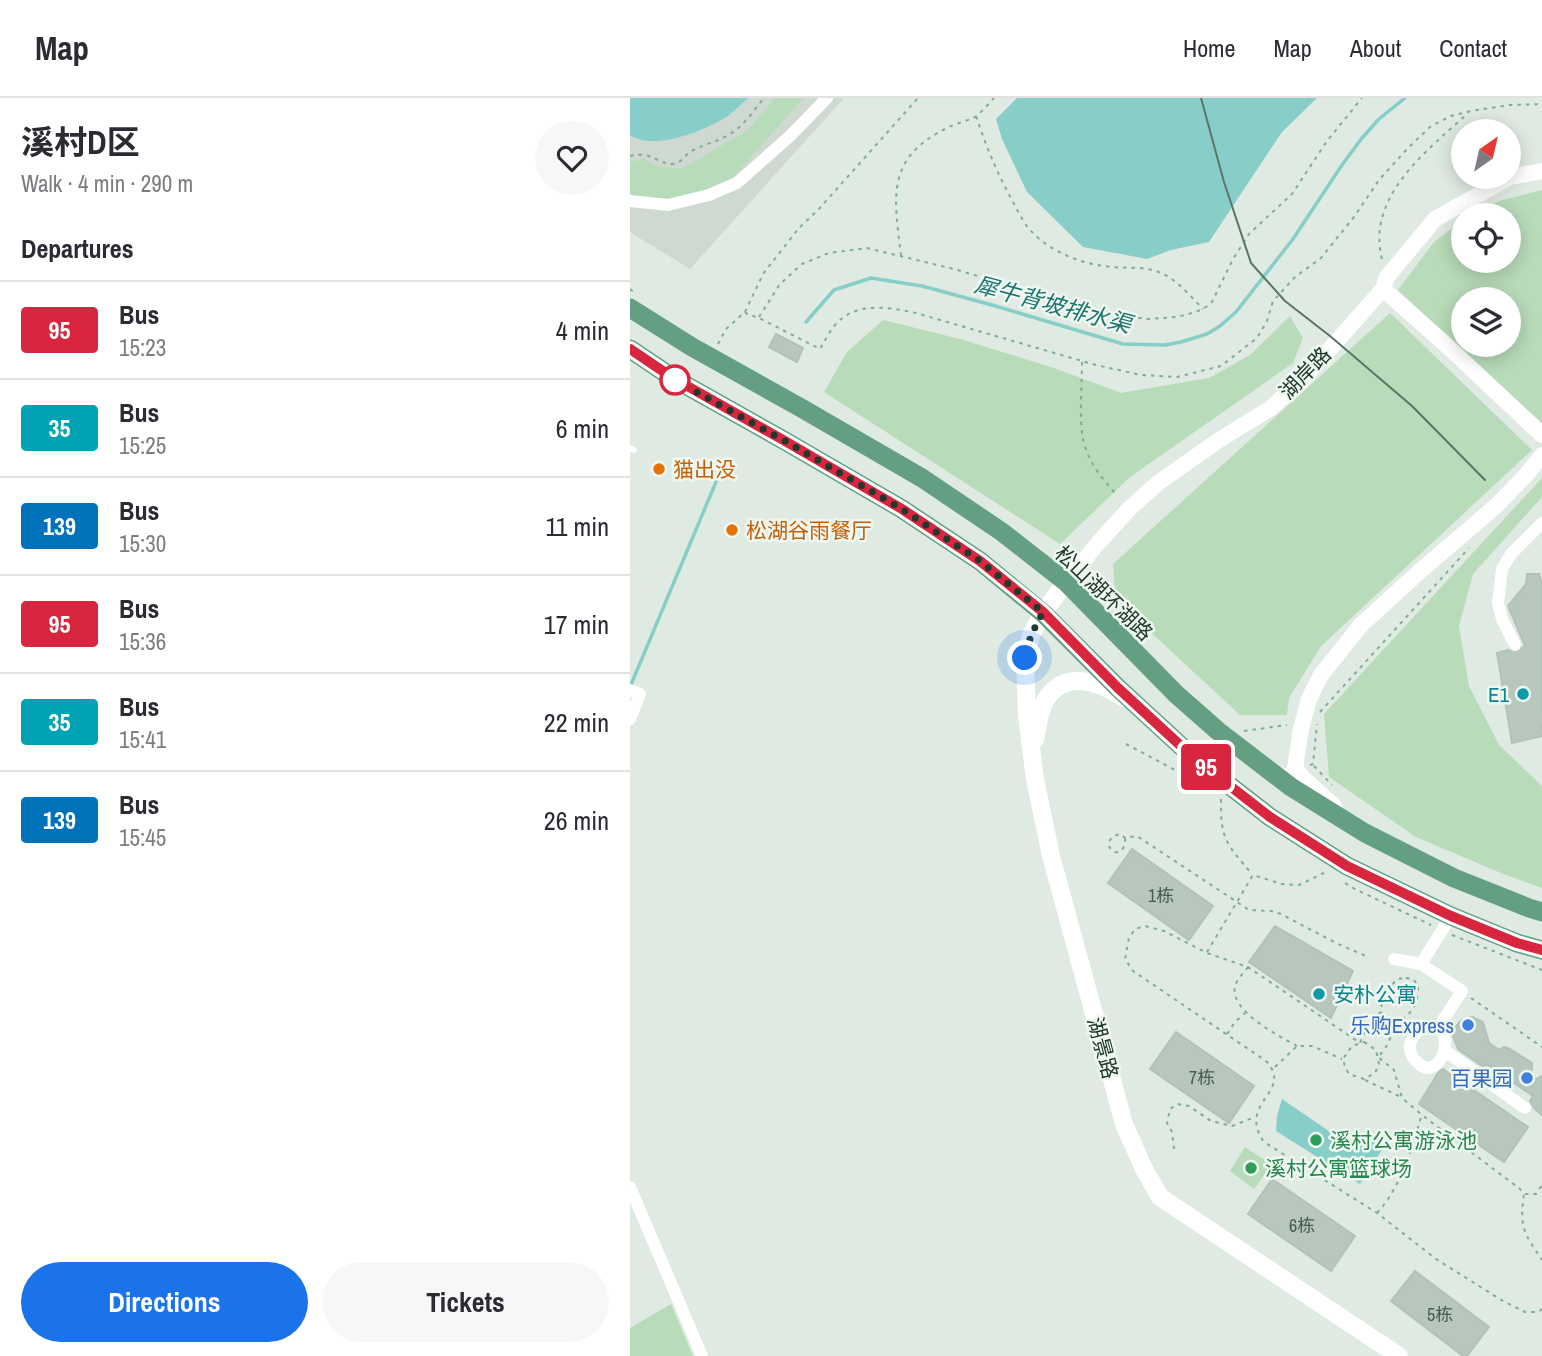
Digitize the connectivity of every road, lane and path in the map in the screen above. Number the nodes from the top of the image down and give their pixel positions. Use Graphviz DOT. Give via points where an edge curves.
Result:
graph roads {
  1 [pos="764,98"];
  2 [pos="827,98"];
  3 [pos="918,98"];
  4 [pos="994,98"];
  5 [pos="1363,98"];
  6 [pos="1542,104"];
  7 [pos="1471,111"];
  8 [pos="976,116"];
  9 [pos="630,156"];
  10 [pos="1542,171"];
  11 [pos="630,201"];
  12 [pos="901,256"];
  13 [pos="1385,283"];
  14 [pos="630,307"];
  15 [pos="1203,309"];
  16 [pos="745,312"];
  17 [pos="759,318"];
  18 [pos="716,348"];
  19 [pos="630,349"];
  20 [pos="1082,361"];
  21 [pos="1542,435"];
  22 [pos="1542,455"];
  23 [pos="1117,495"];
  24 [pos="1542,523"];
  25 [pos="1477,540"];
  26 [pos="1066,582"];
  27 [pos="1043,612"];
  28 [pos="1515,645"];
  29 [pos="632,691"];
  30 [pos="1142,710"];
  31 [pos="630,719"];
  32 [pos="1303,723"];
  33 [pos="1237,732"];
  34 [pos="1032,752"];
  35 [pos="1296,763"];
  36 [pos="1313,764"];
  37 [pos="1273,773"];
  38 [pos="1337,791"];
  39 [pos="1221,794"];
  40 [pos="1365,833"];
  41 [pos="1125,838"];
  42 [pos="1328,871"];
  43 [pos="1253,875"];
  44 [pos="1237,902"];
  45 [pos="1542,912"];
  46 [pos="1446,923"];
  47 [pos="1542,950"];
  48 [pos="1207,953"];
  49 [pos="1366,956"];
  50 [pos="1394,959"];
  51 [pos="1421,964"];
  52 [pos="1248,967"];
  53 [pos="1542,970"];
  54 [pos="1462,991"];
  55 [pos="1381,1012"];
  56 [pos="1246,1013"];
  57 [pos="1398,1022"];
  58 [pos="1438,1028"];
  59 [pos="1227,1034"];
  60 [pos="1360,1043"];
  61 [pos="1297,1046"];
  62 [pos="1542,1047"];
  63 [pos="1444,1051"];
  64 [pos="1378,1057"];
  65 [pos="1343,1059"];
  66 [pos="1273,1069"];
  67 [pos="1364,1079"];
  68 [pos="1402,1098"];
  69 [pos="1525,1108"];
  70 [pos="1422,1116"];
  71 [pos="1256,1117"];
  72 [pos="1174,1149"];
  73 [pos="1542,1185"];
  74 [pos="630,1187"];
  75 [pos="1524,1194"];
  76 [pos="1377,1213"];
  77 [pos="1542,1261"];
  78 [pos="1542,1309"];
  79 [pos="702,1356"];
  80 [pos="1399,1356"];
  1 -- 9 [label="path" via="729,135 706,143 680,162"];
  2 -- 11 [label="street" via="737,183 668,205"];
  3 -- 16 [label="path" via="799,228 763,274"];
  4 -- 8 [label="path"];
  5 -- 15 [label="path" via="1292,194 1249,234 1215,298"];
  6 -- 7 [label="path"];
  7 -- 13 [label="path" via="1420,157 1393,191 1381,219 1379,245"];
  7 -- 20 [label="path" via="1431,126 1408,148 1321,258 1273,301 1257,338 1221,366 1161,377"];
  8 -- 12 [label="path" via="937,134 904,163 895,207"];
  8 -- 15 [label="path" via="997,173 1021,218 1040,240 1073,258 1153,270 1179,284"];
  10 -- 13 [label="street, 湖岸路" via="1510,177 1435,219"];
  12 -- 15 [label="path" via="1123,316 1177,317"];
  12 -- 17 [label="path" via="867,248 829,253 802,264 779,284"];
  13 -- 21 [label="street"];
  13 -- 26 [label="street, 湖岸路" via="1315,365 1271,408 1158,483 1129,509"];
  14 -- 26 [label="main road, 松山湖环湖路" via="922,478"];
  16 -- 17 [label="path"];
  16 -- 18 [label="path" via="726,329"];
  17 -- 20 [label="path" via="820,349 849,313 866,307 891,307"];
  19 -- 27 [label="main road" via="902,509 980,561"];
  20 -- 23 [label="path" via="1083,438 1091,462"];
  22 -- 32 [label="street" via="1496,506 1361,625 1321,675"];
  24 -- 28 [label="street" via="1502,569 1498,603"];
  25 -- 36 [label="path" via="1318,715"];
  26 -- 27 [label="main road, 湖景路"];
  26 -- 37 [label="main road, 松山湖环湖路" via="1176,694"];
  27 -- 30 [label="main road"];
  27 -- 34 [label="main road, 湖景路" via="1025,658"];
  29 -- 31 [label="street" via="640,694"];
  30 -- 34 [label="main road" via="1096,684 1077,680 1061,684 1046,698"];
  30 -- 46 [label="main road" via="1270,817"];
  32 -- 33 [label="path"];
  32 -- 35 [label="street"];
  34 -- 80 [label="main road, 湖景路" via="1051,856 1124,1124 1160,1197"];
  35 -- 36 [label="path"];
  35 -- 37 [label="street" via="1292,774"];
  35 -- 40 [label="street" via="1303,779"];
  36 -- 38 [label="path"];
  37 -- 40 [label="main road, 松山湖环湖路"];
  39 -- 43 [label="path" via="1225,841"];
  40 -- 45 [label="main road, 松山湖环湖路" via="1454,878"];
  41 -- 41 [label="path" via="1115,835 1108,844 1119,852 1126,846"];
  41 -- 44 [label="path" via="1137,836 1149,842"];
  42 -- 43 [label="path" via="1299,885"];
  43 -- 44 [label="path"];
  44 -- 48 [label="path"];
  44 -- 49 [label="path" via="1249,910 1281,914"];
  46 -- 47 [label="main road"];
  46 -- 51 [label="street"];
  46 -- 53 [label="path"];
  48 -- 52 [label="path"];
  48 -- 59 [label="path" via="1145,926 1135,929 1129,938 1125,959 1133,971"];
  50 -- 51 [label="street"];
  51 -- 54 [label="street"];
  52 -- 56 [label="path" via="1235,986 1236,999"];
  52 -- 60 [label="path"];
  54 -- 58 [label="street"];
  54 -- 62 [label="path"];
  55 -- 57 [label="path"];
  55 -- 57 [label="path" via="1383,999 1397,979 1413,979 1418,985 1417,1001"];
  55 -- 60 [label="path"];
  56 -- 59 [label="path"];
  56 -- 61 [label="path"];
  57 -- 64 [label="path"];
  58 -- 63 [label="street" via="1443,1033"];
  58 -- 63 [label="street" via="1423,1027 1409,1050 1428,1068"];
  59 -- 66 [label="path"];
  60 -- 64 [label="path" via="1370,1045"];
  60 -- 65 [label="path"];
  61 -- 65 [label="path" via="1312,1046"];
  61 -- 66 [label="path"];
  63 -- 69 [label="street"];
  64 -- 67 [label="path" via="1375,1073"];
  64 -- 68 [label="path" via="1394,1070"];
  65 -- 67 [label="path" via="1349,1074"];
  66 -- 71 [label="path" via="1273,1087"];
  67 -- 68 [label="path"];
  68 -- 70 [label="path"];
  70 -- 75 [label="path"];
  70 -- 76 [label="path" via="1406,1164"];
  71 -- 72 [label="path" via="1231,1126 1211,1122 1189,1106 1177,1104 1170,1109 1167,1123"];
  71 -- 76 [label="path" via="1257,1132 1264,1142"];
  73 -- 75 [label="path" via="1536,1194"];
  74 -- 79 [label="street"];
  75 -- 77 [label="path" via="1523,1230"];
  76 -- 78 [label="path" via="1436,1259 1503,1301 1525,1312"];
}
